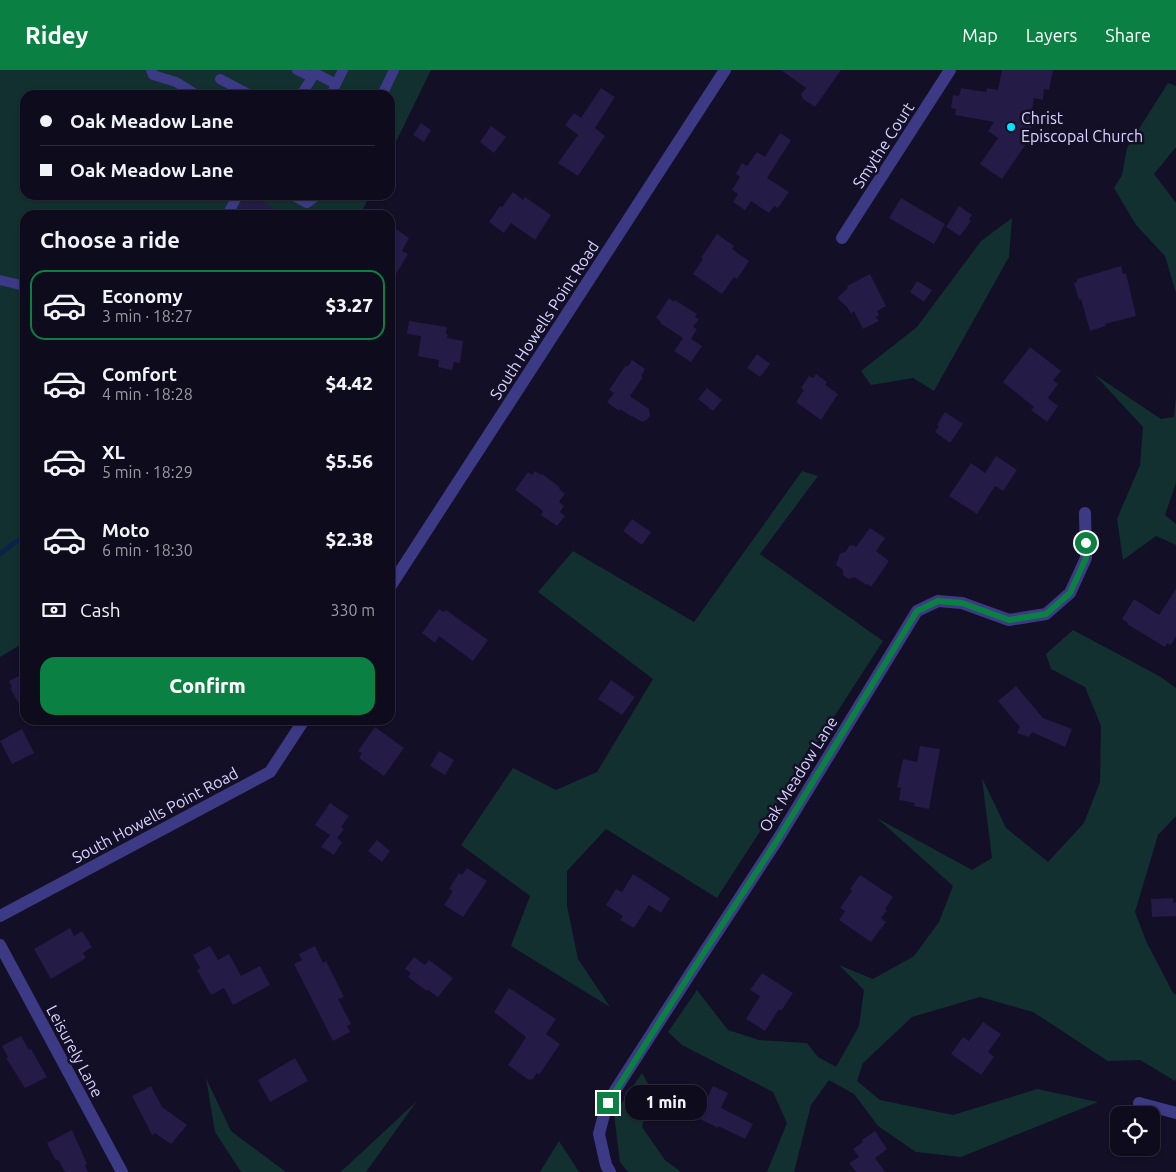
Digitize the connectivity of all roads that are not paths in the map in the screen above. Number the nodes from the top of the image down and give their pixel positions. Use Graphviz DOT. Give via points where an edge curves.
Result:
graph roads {
  1 [pos="151,70"];
  2 [pos="297,70"];
  3 [pos="343,70"];
  4 [pos="394,70"];
  5 [pos="725,70"];
  6 [pos="950,70"];
  7 [pos="312,77"];
  8 [pos="220,79"];
  9 [pos="336,84"];
  10 [pos="189,90"];
  11 [pos="241,90"];
  12 [pos="304,90"];
  13 [pos="333,90"];
  14 [pos="384,90"];
  15 [pos="842,238"];
  16 [pos="0,280"];
  17 [pos="20,285"];
  18 [pos="1086,513"];
  19 [pos="395,579"];
  20 [pos="301,725"];
  21 [pos="0,916"];
  22 [pos="0,945"];
  23 [pos="1139,1103"];
  24 [pos="1176,1112"];
  25 [pos="122,1172"];
  26 [pos="610,1172"];
  1 -- 10 [label="lane" via="153,75"];
  2 -- 7 [label="lane"];
  3 -- 9 [label="lane"];
  4 -- 14 [label="lane"];
  5 -- 19 [label="street, South Howells Point Road"];
  6 -- 15 [label="street, Smythe Court"];
  7 -- 9 [label="lane" via="315,73"];
  7 -- 12 [label="lane"];
  8 -- 11 [label="lane"];
  9 -- 13 [label="lane"];
  16 -- 17 [label="lane"];
  18 -- 26 [label="street, Oak Meadow Lane" via="1086,558 1070,593 1046,614 1009,620 962,603 938,601 917,611 778,839 608,1103 599,1134"];
  20 -- 21 [label="street, South Howells Point Road" via="270,772"];
  22 -- 25 [label="street, Leisurely Lane"];
  23 -- 24 [label="street"];
}
